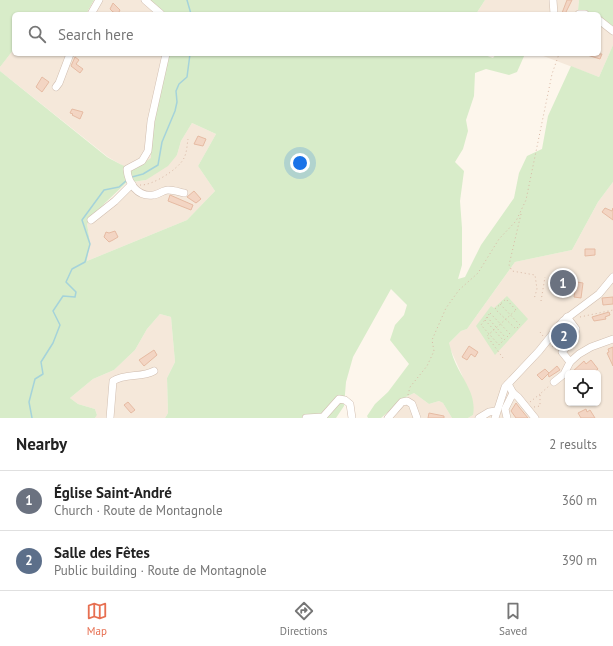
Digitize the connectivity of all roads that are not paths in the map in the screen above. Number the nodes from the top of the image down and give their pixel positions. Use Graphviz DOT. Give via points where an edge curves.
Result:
graph roads {
  1 [pos="99,0"];
  2 [pos="145,0"];
  3 [pos="553,0"];
  4 [pos="92,12"];
  5 [pos="159,12"];
  6 [pos="554,12"];
  7 [pos="601,22"];
  8 [pos="613,31"];
  9 [pos="69,56"];
  10 [pos="166,56"];
  11 [pos="56,86"];
  12 [pos="131,182"];
  13 [pos="184,193"];
  14 [pos="91,220"];
  15 [pos="613,271"];
  16 [pos="612,278"];
  17 [pos="567,317"];
  18 [pos="613,339"];
  19 [pos="570,362"];
  20 [pos="154,371"];
  21 [pos="554,382"];
  22 [pos="508,384"];
  23 [pos="513,393"];
  24 [pos="496,415"];
  25 [pos="110,418"];
  26 [pos="306,418"];
  27 [pos="352,418"];
  28 [pos="388,418"];
  29 [pos="416,418"];
  30 [pos="479,418"];
  31 [pos="507,418"];
  32 [pos="535,418"];
  1 -- 4 [label="street"];
  2 -- 5 [label="street"];
  3 -- 6 [label="street"];
  7 -- 8 [label="street"];
  9 -- 11 [label="street"];
  10 -- 12 [label="street" via="151,121 148,151 142,161 127,169"];
  12 -- 13 [label="street" via="134,190 141,193 153,195 167,190"];
  12 -- 14 [label="street" via="115,201"];
  15 -- 16 [label="street"];
  16 -- 17 [label="street" via="599,294"];
  17 -- 19 [label="street" via="576,329 574,338 562,352"];
  17 -- 22 [label="street" via="540,351"];
  18 -- 19 [label="street" via="591,347"];
  19 -- 21 [label="street" via="564,374"];
  20 -- 25 [label="street" via="113,381"];
  22 -- 23 [label="street"];
  22 -- 24 [label="street" via="503,391"];
  23 -- 31 [label="street" via="505,409"];
  23 -- 32 [label="street"];
  24 -- 30 [label="street" via="489,412"];
  26 -- 27 [label="street" via="323,417 336,400 342,399 350,404"];
  28 -- 29 [label="street" via="402,402 407,401 412,404"];
}
